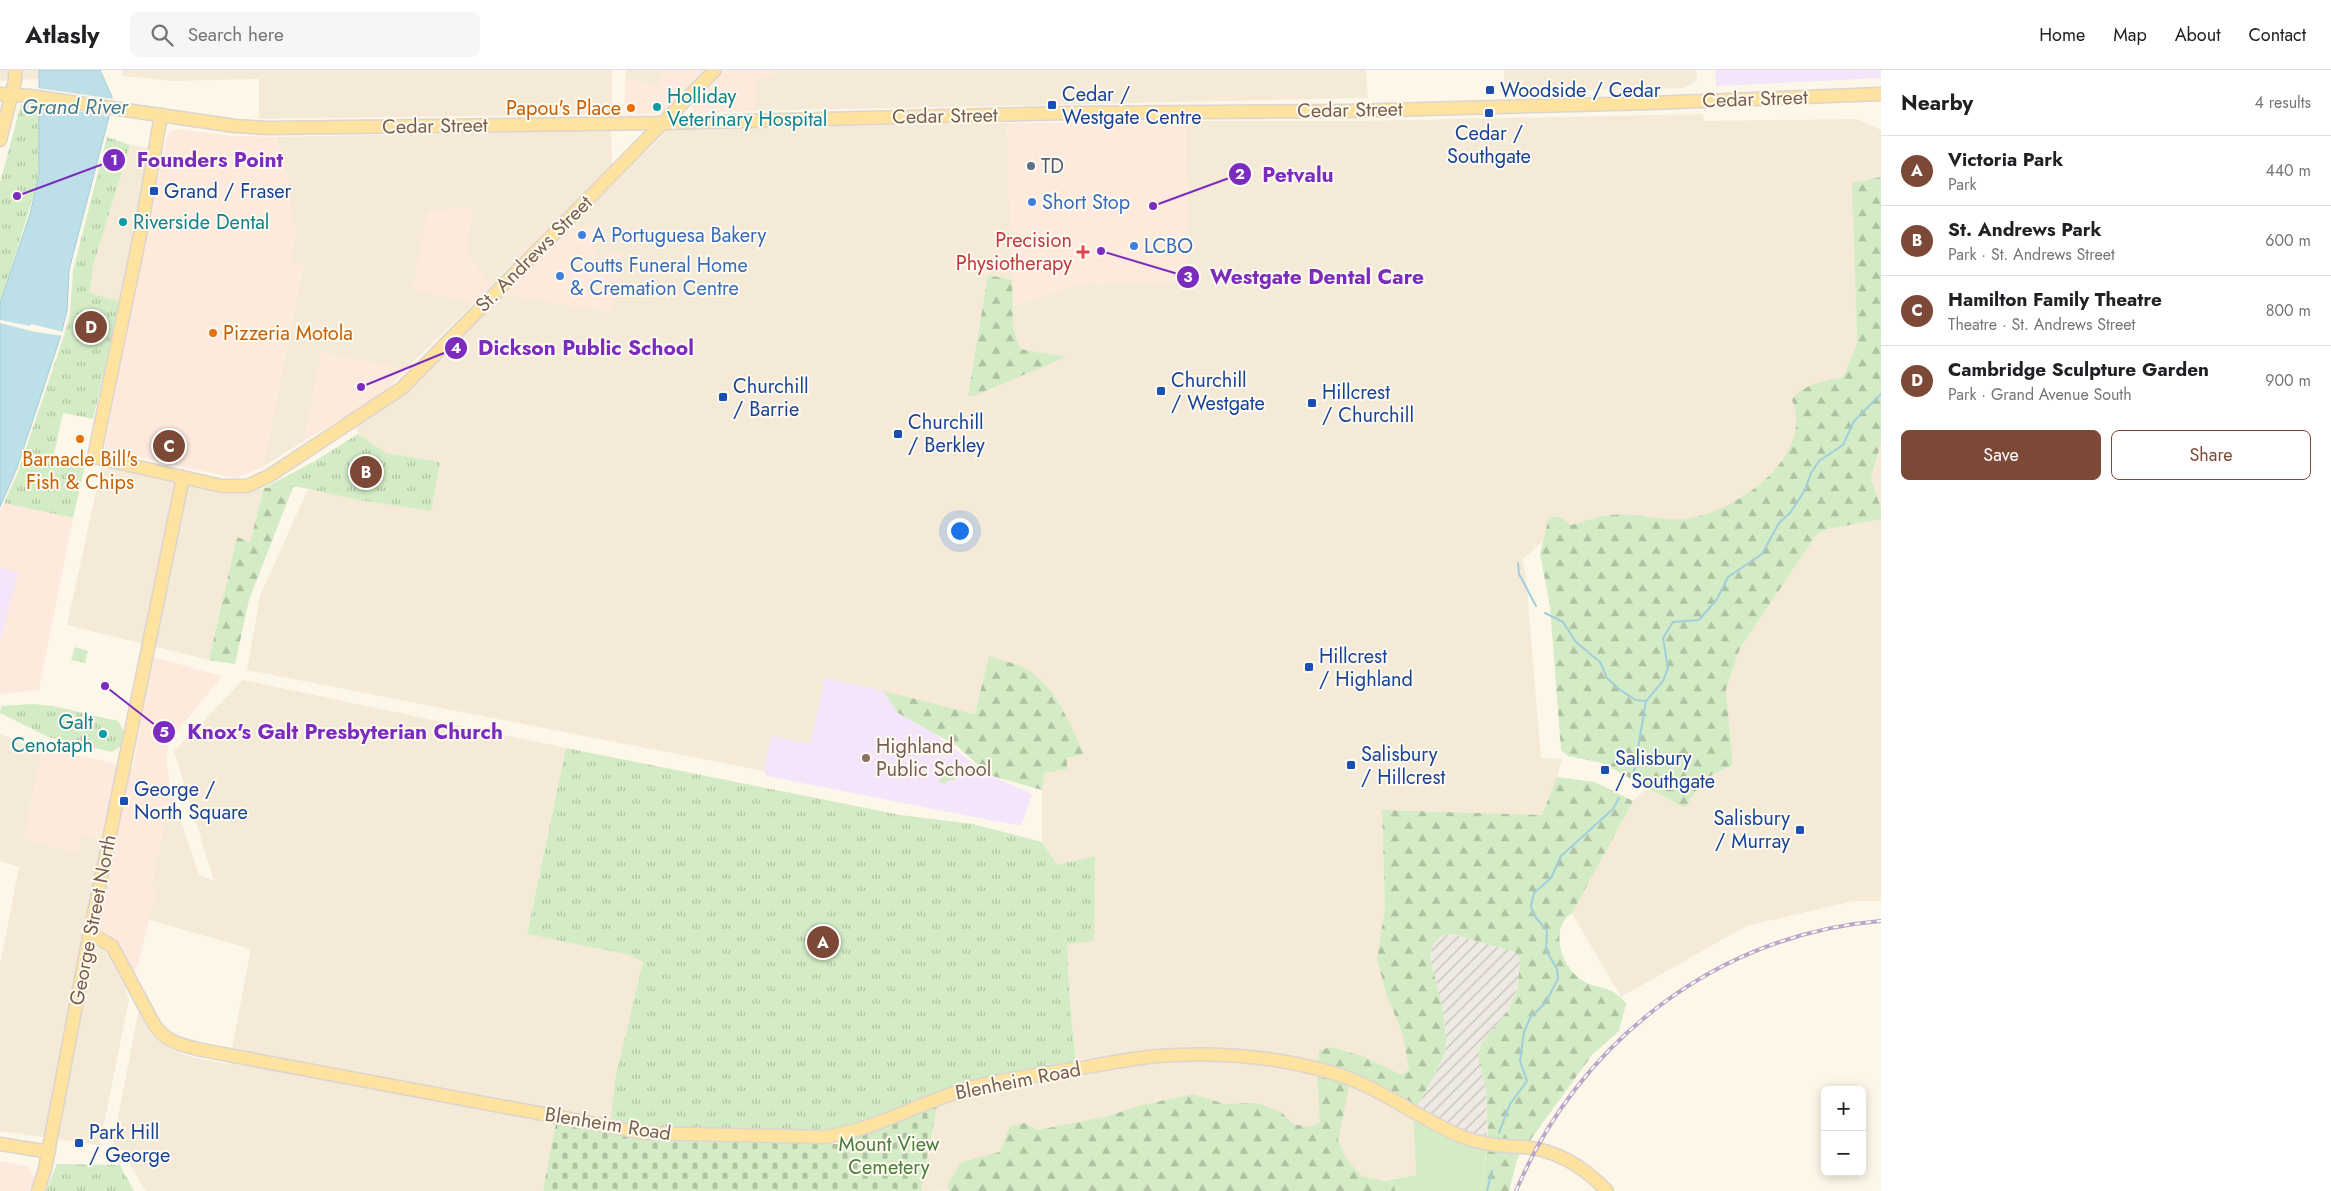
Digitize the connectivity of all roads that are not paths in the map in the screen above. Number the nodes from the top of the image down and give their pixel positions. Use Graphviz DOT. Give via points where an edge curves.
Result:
graph roads {
  1 [pos="15,70"];
  2 [pos="716,70"];
  3 [pos="6,94"];
  4 [pos="1881,94"];
  5 [pos="161,115"];
  6 [pos="664,123"];
  7 [pos="0,140"];
  8 [pos="183,477"];
  9 [pos="90,937"];
  10 [pos="0,1144"];
  11 [pos="48,1152"];
  12 [pos="38,1191"];
  13 [pos="1607,1191"];
  1 -- 3 [label="main road"];
  2 -- 6 [label="main road, St. Andrews Street"];
  3 -- 5 [label="main road, Cedar Street"];
  3 -- 7 [label="main road"];
  4 -- 6 [label="main road, Cedar Street" via="1560,106"];
  5 -- 6 [label="main road, Cedar Street" via="268,128"];
  5 -- 8 [label="main road, St. Andrews Street" via="94,457"];
  6 -- 8 [label="main road, St. Andrews Street" via="413,377 388,398 256,482 232,487"];
  8 -- 9 [label="main road, George Street North"];
  9 -- 11 [label="main road, George Street North"];
  9 -- 13 [label="main road, Blenheim Road" via="112,946 162,1035 173,1043 644,1133 801,1138 844,1134 948,1094 1001,1080 1156,1056 1206,1055 1269,1060 1326,1071 1379,1091 1466,1138 1554,1154 1580,1167"];
  10 -- 11 [label="main road"];
  11 -- 12 [label="main road, George Street North"];
}
